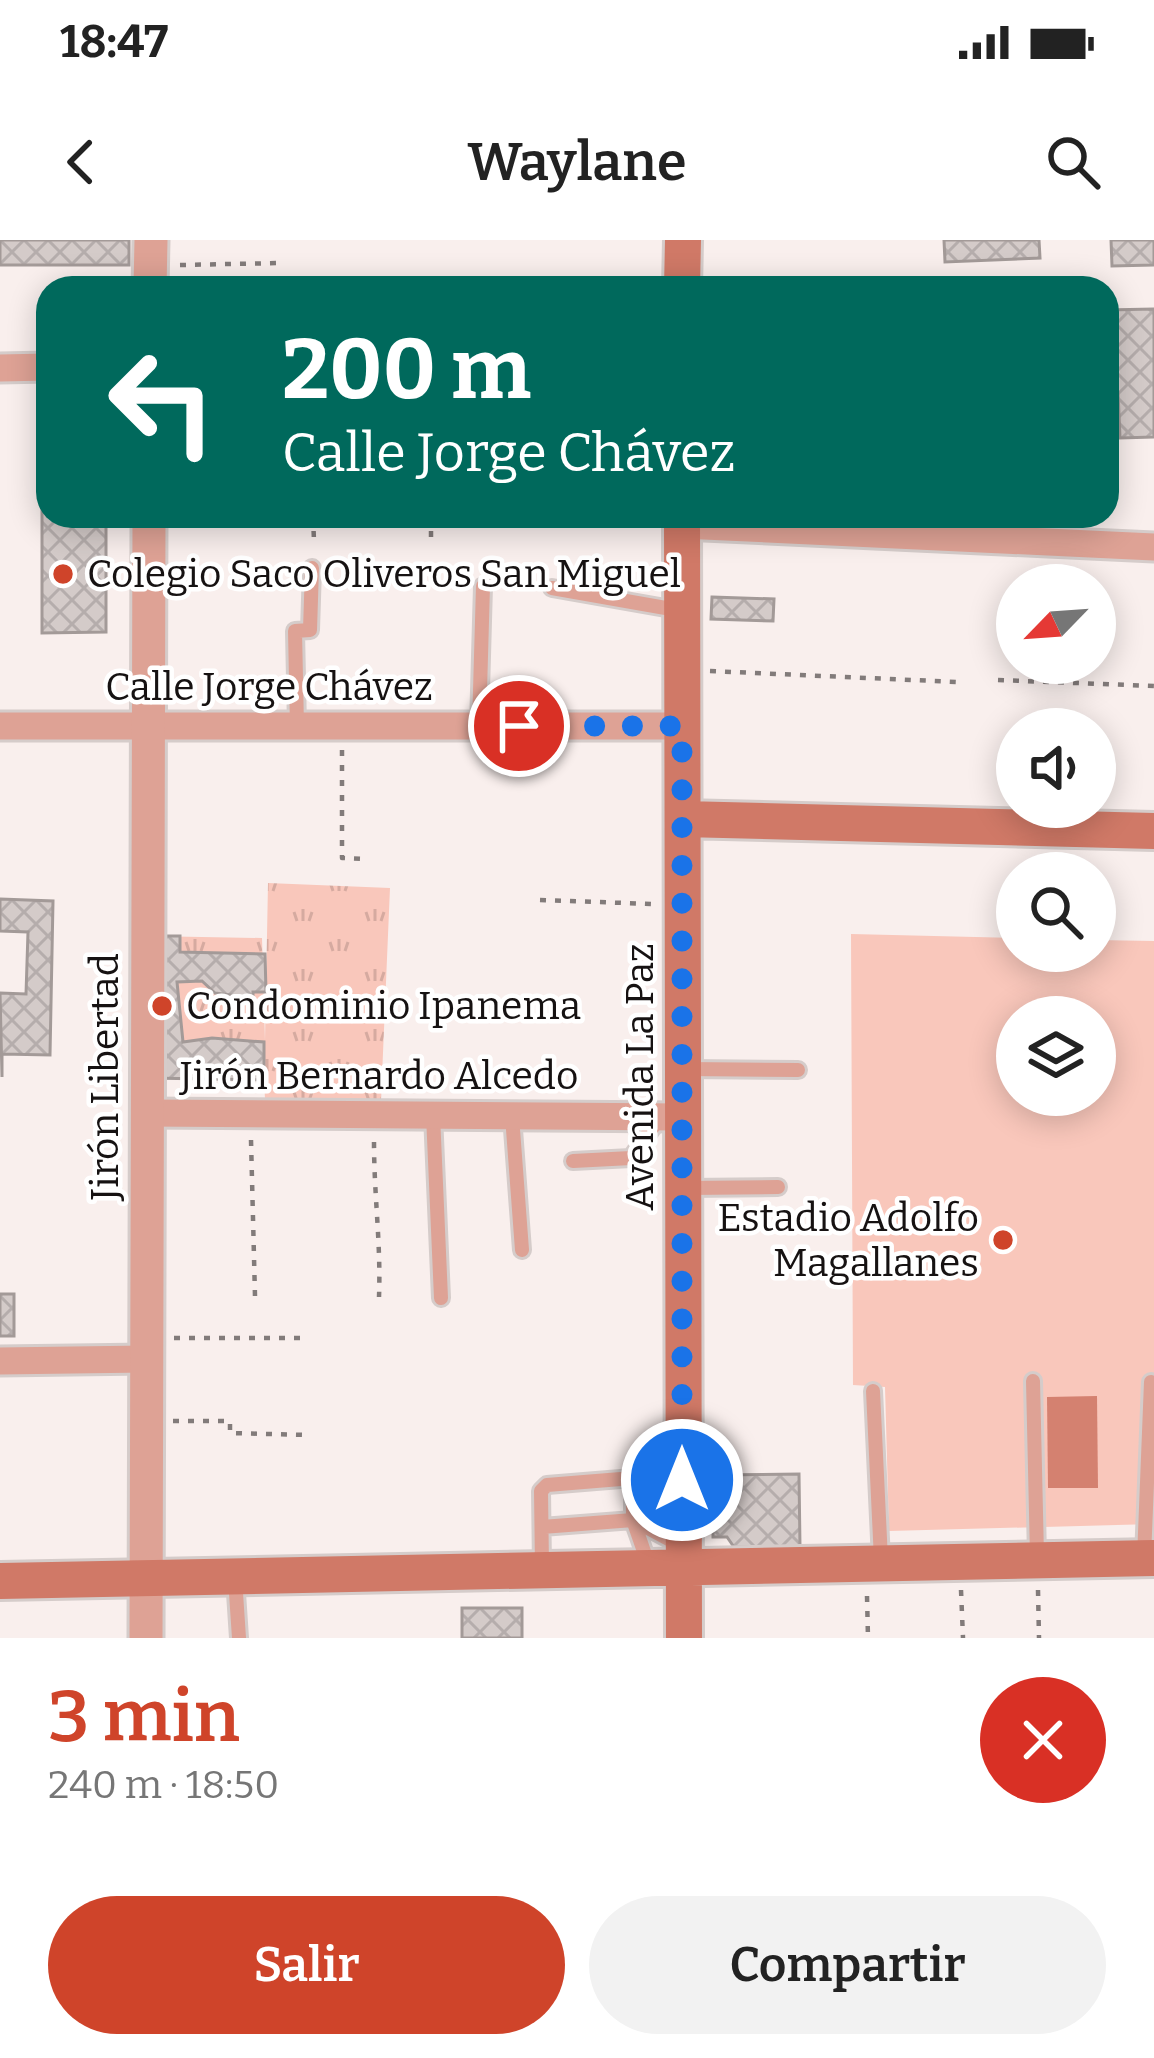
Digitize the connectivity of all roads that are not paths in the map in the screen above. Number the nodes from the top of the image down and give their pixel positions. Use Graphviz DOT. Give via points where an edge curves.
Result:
graph roads {
  1 [pos="682,240"];
  2 [pos="682,276"];
  3 [pos="0,368"];
  4 [pos="36,368"];
  5 [pos="149,528"];
  6 [pos="682,528"];
  7 [pos="809,528"];
  8 [pos="1154,547"];
  9 [pos="312,568"];
  10 [pos="483,586"];
  11 [pos="551,588"];
  12 [pos="682,611"];
  13 [pos="0,726"];
  14 [pos="478,726"];
  15 [pos="682,726"];
  16 [pos="297,727"];
  17 [pos="148,728"];
  18 [pos="683,819"];
  19 [pos="1154,831"];
  20 [pos="682,1069"];
  21 [pos="798,1070"];
  22 [pos="147,1113"];
  23 [pos="434,1115"];
  24 [pos="512,1116"];
  25 [pos="671,1117"];
  26 [pos="573,1161"];
  27 [pos="778,1187"];
  28 [pos="682,1188"];
  29 [pos="522,1250"];
  30 [pos="441,1298"];
  31 [pos="146,1348"];
  32 [pos="0,1361"];
  33 [pos="1033,1381"];
  34 [pos="1151,1382"];
  35 [pos="873,1391"];
  36 [pos="681,1446"];
  37 [pos="633,1478"];
  38 [pos="633,1520"];
  39 [pos="542,1527"];
  40 [pos="1149,1558"];
  41 [pos="1037,1559"];
  42 [pos="672,1561"];
  43 [pos="874,1563"];
  44 [pos="542,1573"];
  45 [pos="235,1578"];
  46 [pos="145,1580"];
  47 [pos="0,1581"];
  48 [pos="146,1638"];
  49 [pos="239,1638"];
  50 [pos="684,1638"];
  1 -- 2 [label="main road"];
  3 -- 4 [label="street"];
  5 -- 17 [label="street, Jirón Libertad"];
  6 -- 12 [label="main road, Avenida La Paz"];
  7 -- 8 [label="street"];
  9 -- 16 [label="lane" via="310,630 295,631"];
  10 -- 14 [label="lane"];
  11 -- 12 [label="lane"];
  12 -- 15 [label="main road, Avenida La Paz"];
  13 -- 17 [label="street, Calle Jorge Chávez"];
  14 -- 15 [label="street, Calle Jorge Chávez"];
  14 -- 16 [label="street, Calle Jorge Chávez"];
  15 -- 18 [label="main road, Avenida La Paz"];
  16 -- 17 [label="street, Calle Jorge Chávez"];
  17 -- 22 [label="street, Jirón Libertad"];
  18 -- 19 [label="main road"];
  18 -- 20 [label="main road, Avenida La Paz"];
  20 -- 21 [label="lane"];
  20 -- 25 [label="main road, Avenida La Paz"];
  22 -- 23 [label="street, Jirón Bernardo Alcedo"];
  22 -- 31 [label="street, Jirón Libertad"];
  23 -- 24 [label="street, Jirón Bernardo Alcedo"];
  23 -- 30 [label="lane"];
  24 -- 25 [label="street, Jirón Bernardo Alcedo"];
  24 -- 29 [label="lane"];
  25 -- 26 [label="lane" via="631,1158"];
  25 -- 28 [label="main road, Avenida La Paz"];
  27 -- 28 [label="lane"];
  28 -- 36 [label="main road, Avenida La Paz"];
  31 -- 32 [label="street"];
  31 -- 46 [label="street, Jirón Libertad"];
  33 -- 41 [label="lane"];
  34 -- 40 [label="lane"];
  35 -- 43 [label="lane"];
  36 -- 37 [label="lane"];
  36 -- 42 [label="main road, Avenida La Paz"];
  37 -- 38 [label="lane"];
  37 -- 39 [label="lane" via="547,1485"];
  38 -- 39 [label="lane"];
  38 -- 42 [label="lane"];
  38 -- 42 [label="lane"];
  39 -- 44 [label="lane"];
  40 -- 41 [label="main road"];
  41 -- 43 [label="main road"];
  42 -- 43 [label="main road"];
  42 -- 44 [label="main road"];
  42 -- 50 [label="main road, Avenida La Paz"];
  44 -- 45 [label="main road"];
  45 -- 46 [label="main road"];
  45 -- 49 [label="lane"];
  46 -- 47 [label="main road"];
  46 -- 48 [label="street, Jirón Libertad"];
}
